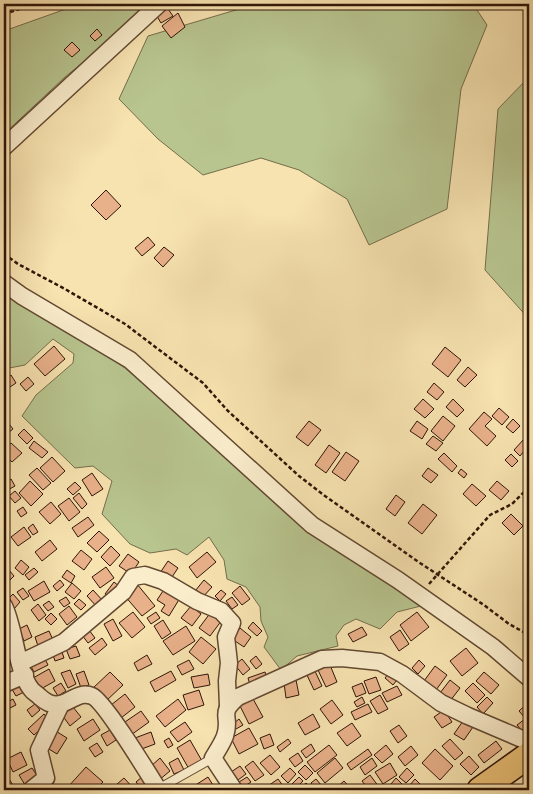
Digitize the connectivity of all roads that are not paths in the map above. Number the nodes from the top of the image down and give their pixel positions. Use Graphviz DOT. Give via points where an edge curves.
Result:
graph roads {
  1 [pos="158,4"];
  2 [pos="4,147"];
  3 [pos="4,283"];
  4 [pos="4,606"];
  5 [pos="22,669"];
  6 [pos="529,678"];
  7 [pos="4,684"];
  8 [pos="61,704"];
  9 [pos="228,706"];
  10 [pos="529,742"];
  11 [pos="529,755"];
  12 [pos="213,758"];
  13 [pos="158,789"];
  14 [pos="31,790"];
  15 [pos="234,790"];
  16 [pos="480,790"];
  1 -- 2 [label="street"];
  3 -- 6 [label="street" via="130,360 312,524 493,647"];
  4 -- 5 [label="street"];
  5 -- 7 [label="street"];
  5 -- 8 [label="street" via="31,689 46,702"];
  5 -- 9 [label="street" via="64,642 123,592 133,577 145,575 221,611 232,623 226,637"];
  8 -- 13 [label="street" via="81,695 96,699"];
  8 -- 14 [label="street" via="39,750 46,778"];
  9 -- 10 [label="street" via="238,697 322,659 380,662 441,703"];
  9 -- 12 [label="street" via="225,736"];
  11 -- 16 [label="main road"];
  12 -- 13 [label="lane"];
  12 -- 15 [label="street"];
}
